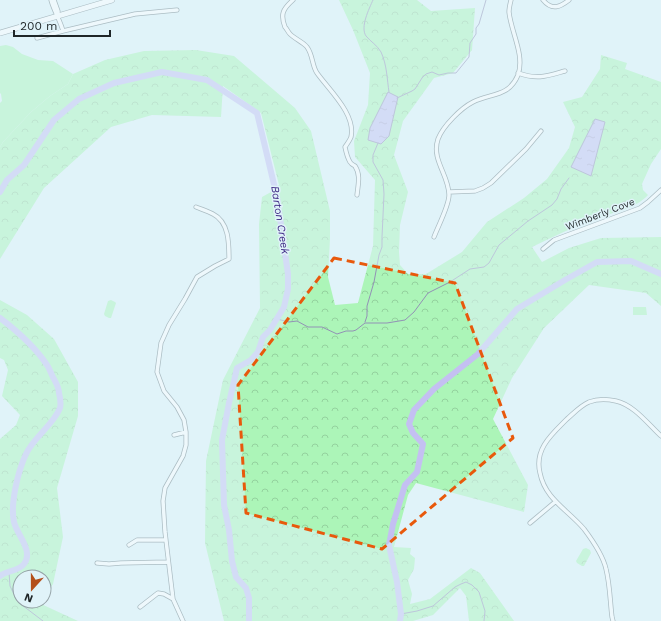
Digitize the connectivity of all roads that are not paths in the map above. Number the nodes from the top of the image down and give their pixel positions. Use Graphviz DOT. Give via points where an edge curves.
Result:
graph roads {
  1 [pos="51,0"];
  2 [pos="54,0"];
  3 [pos="112,0"];
  4 [pos="292,0"];
  5 [pos="511,0"];
  6 [pos="543,0"];
  7 [pos="569,0"];
  8 [pos="178,10"];
  9 [pos="58,16"];
  10 [pos="63,31"];
  11 [pos="0,33"];
  12 [pos="37,38"];
  13 [pos="566,71"];
  14 [pos="518,73"];
  15 [pos="541,131"];
  16 [pos="661,190"];
  17 [pos="449,192"];
  18 [pos="357,195"];
  19 [pos="196,207"];
  20 [pos="434,237"];
  21 [pos="543,249"];
  22 [pos="186,432"];
  23 [pos="174,435"];
  24 [pos="661,436"];
  25 [pos="555,502"];
  26 [pos="530,523"];
  27 [pos="166,540"];
  28 [pos="129,545"];
  29 [pos="168,562"];
  30 [pos="97,563"];
  31 [pos="173,599"];
  32 [pos="140,607"];
  33 [pos="183,621"];
  34 [pos="613,621"];
  1 -- 9 [label="street"];
  2 -- 9 [label="street"];
  3 -- 9 [label="street"];
  4 -- 18 [label="street" via="282,13 289,34 307,47 317,73 334,93 352,128 351,138 345,147 346,154 357,171"];
  5 -- 14 [label="street" via="510,20 520,63"];
  6 -- 7 [label="street" via="556,7"];
  8 -- 10 [label="street" via="135,14"];
  9 -- 10 [label="street"];
  9 -- 11 [label="street"];
  10 -- 12 [label="street"];
  13 -- 14 [label="street" via="538,78"];
  14 -- 17 [label="street" via="511,86 499,94 477,100 465,107 442,131 436,148 437,157"];
  15 -- 17 [label="street" via="526,150 491,183 475,191"];
  16 -- 21 [label="street, Wimberly Cove" via="635,211 554,240"];
  17 -- 20 [label="street" via="447,205"];
  19 -- 22 [label="street" via="214,214 224,224 229,259 197,277 161,343 157,372 164,391 184,420"];
  22 -- 23 [label="street"];
  22 -- 27 [label="street" via="183,456 165,488 163,501"];
  24 -- 25 [label="street" via="625,404 609,399 582,406 556,430 542,448 539,470 542,482"];
  25 -- 26 [label="street"];
  25 -- 34 [label="street" via="583,528 600,554 606,567"];
  27 -- 28 [label="street" via="137,540"];
  27 -- 29 [label="street"];
  29 -- 30 [label="street"];
  29 -- 31 [label="street"];
  31 -- 32 [label="street" via="158,593"];
  31 -- 33 [label="street"];
}
